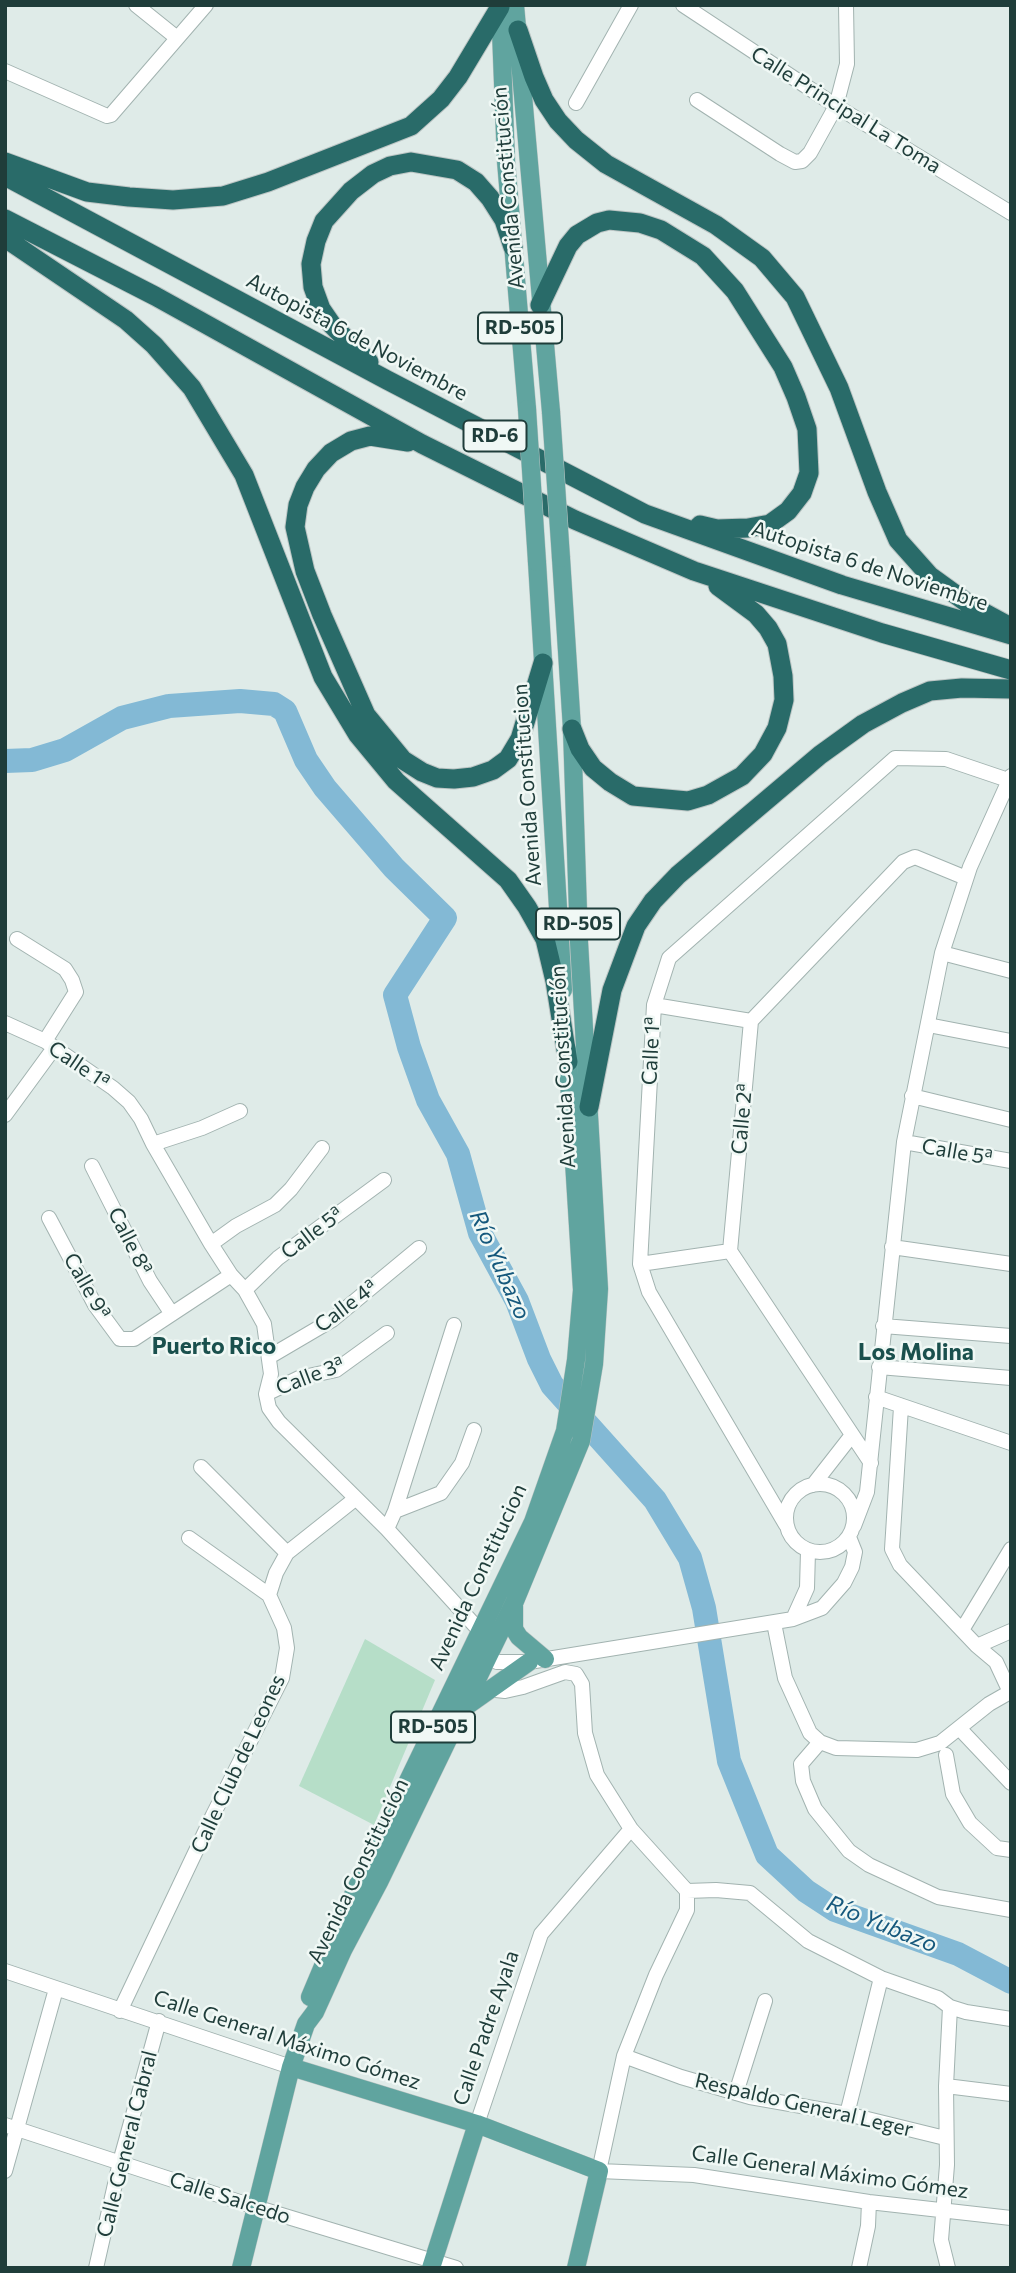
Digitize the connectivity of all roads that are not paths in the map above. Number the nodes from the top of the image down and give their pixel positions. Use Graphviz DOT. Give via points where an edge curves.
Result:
graph roads {
  1 [pos="136,5"];
  2 [pos="206,5"];
  3 [pos="631,5"];
  4 [pos="682,5"];
  5 [pos="846,5"];
  6 [pos="505,6"];
  7 [pos="518,30"];
  8 [pos="177,38"];
  9 [pos="5,71"];
  10 [pos="697,100"];
  11 [pos="576,103"];
  12 [pos="836,106"];
  13 [pos="5,162"];
  14 [pos="5,176"];
  15 [pos="1011,214"];
  16 [pos="5,219"];
  17 [pos="5,238"];
  18 [pos="513,247"];
  19 [pos="540,305"];
  20 [pos="387,380"];
  21 [pos="527,409"];
  22 [pos="422,444"];
  23 [pos="645,514"];
  24 [pos="694,571"];
  25 [pos="1011,627"];
  26 [pos="1011,635"];
  27 [pos="542,663"];
  28 [pos="1011,670"];
  29 [pos="1011,689"];
  30 [pos="572,729"];
  31 [pos="1009,778"];
  32 [pos="966,878"];
  33 [pos="17,939"];
  34 [pos="942,953"];
  35 [pos="1011,971"];
  36 [pos="654,1005"];
  37 [pos="751,1021"];
  38 [pos="5,1023"];
  39 [pos="928,1025"];
  40 [pos="1011,1041"];
  41 [pos="49,1045"];
  42 [pos="568,1062"];
  43 [pos="912,1096"];
  44 [pos="589,1107"];
  45 [pos="240,1111"];
  46 [pos="5,1115"];
  47 [pos="1011,1120"];
  48 [pos="904,1142"];
  49 [pos="153,1144"];
  50 [pos="322,1148"];
  51 [pos="1011,1161"];
  52 [pos="92,1166"];
  53 [pos="384,1180"];
  54 [pos="49,1218"];
  55 [pos="211,1244"];
  56 [pos="892,1247"];
  57 [pos="419,1248"];
  58 [pos="730,1251"];
  59 [pos="640,1264"];
  60 [pos="1011,1264"];
  61 [pos="231,1275"];
  62 [pos="245,1290"];
  63 [pos="590,1290"];
  64 [pos="172,1314"];
  65 [pos="454,1325"];
  66 [pos="883,1326"];
  67 [pos="387,1333"];
  68 [pos="1011,1336"];
  69 [pos="269,1357"];
  70 [pos="879,1367"];
  71 [pos="1011,1376"];
  72 [pos="266,1394"];
  73 [pos="876,1397"];
  74 [pos="901,1407"];
  75 [pos="474,1430"];
  76 [pos="852,1435"];
  77 [pos="1011,1443"];
  78 [pos="871,1464"];
  79 [pos="201,1467"];
  80 [pos="813,1485"];
  81 [pos="355,1499"];
  82 [pos="395,1511"];
  83 [pos="786,1525"];
  84 [pos="387,1529"];
  85 [pos="851,1532"];
  86 [pos="189,1538"];
  87 [pos="1011,1549"];
  88 [pos="808,1550"];
  89 [pos="287,1553"];
  90 [pos="269,1595"];
  91 [pos="515,1601"];
  92 [pos="793,1619"];
  93 [pos="774,1623"];
  94 [pos="479,1630"];
  95 [pos="962,1630"];
  96 [pos="1011,1631"];
  97 [pos="977,1646"];
  98 [pos="470,1650"];
  99 [pos="487,1658"];
  100 [pos="541,1660"];
  101 [pos="483,1685"];
  102 [pos="1010,1692"];
  103 [pos="959,1728"];
  104 [pos="820,1742"];
  105 [pos="946,1755"];
  106 [pos="1011,1783"];
  107 [pos="631,1829"];
  108 [pos="1011,1850"];
  109 [pos="687,1891"];
  110 [pos="1011,1910"];
  111 [pos="5,1970"];
  112 [pos="881,1978"];
  113 [pos="56,1989"];
  114 [pos="765,2001"];
  115 [pos="950,2007"];
  116 [pos="120,2011"];
  117 [pos="1011,2019"];
  118 [pos="159,2021"];
  119 [pos="306,2024"];
  120 [pos="624,2056"];
  121 [pos="291,2067"];
  122 [pos="946,2085"];
  123 [pos="736,2093"];
  124 [pos="1011,2094"];
  125 [pos="847,2114"];
  126 [pos="477,2124"];
  127 [pos="11,2127"];
  128 [pos="946,2138"];
  129 [pos="120,2162"];
  130 [pos="5,2171"];
  131 [pos="599,2171"];
  132 [pos="869,2203"];
  133 [pos="255,2207"];
  134 [pos="944,2211"];
  135 [pos="1011,2218"];
  136 [pos="433,2264"];
  137 [pos="96,2268"];
  138 [pos="241,2268"];
  139 [pos="456,2268"];
  140 [pos="576,2268"];
  141 [pos="859,2268"];
  142 [pos="948,2268"];
  1 -- 8 [label="street"];
  2 -- 8 [label="street"];
  3 -- 11 [label="street"];
  4 -- 12 [label="street, Calle Principal La Toma"];
  5 -- 12 [label="street" via="847,64"];
  6 -- 7 [label="main road, Avenida Constitución / RD-505"];
  6 -- 13 [label="highway" via="441,99 411,126 268,182 223,196 130,197 87,192"];
  6 -- 18 [label="main road, Avenida Constitución / RD-505" via="506,161"];
  7 -- 19 [label="main road, Avenida Constitución / RD-505"];
  7 -- 25 [label="highway" via="544,100 576,140 606,164 716,225 762,258 795,297 839,388 898,540 930,576"];
  8 -- 9 [label="street" via="115,113 107,116"];
  10 -- 12 [label="street" via="795,162 807,158"];
  12 -- 15 [label="street, Calle Principal La Toma"];
  14 -- 20 [label="highway, Autopista 6 de Noviembre / RD-6"];
  16 -- 22 [label="highway, RD-6"];
  17 -- 42 [label="highway" via="126,320 192,388 244,475 323,677 358,735 396,781 508,880 545,939"];
  18 -- 20 [label="highway" via="504,220 476,182 457,170 432,164 390,166 373,174 334,207 316,241 313,287 332,325"];
  18 -- 21 [label="main road, Avenida Constitución / RD-505"];
  19 -- 23 [label="highway" via="576,235 609,220 640,223 684,243 722,274 783,367 807,429 810,451 802,494 788,511 770,524 717,529"];
  19 -- 30 [label="main road, Avenida Constitución / RD-505, bridge"];
  20 -- 23 [label="highway, Autopista 6 de Noviembre / RD-6"];
  21 -- 27 [label="main road, Avenida Constitucion / RD-505, bridge"];
  22 -- 24 [label="highway, RD-6" via="575,520"];
  22 -- 27 [label="highway" via="370,436 351,441 316,468 298,505 295,527 305,571 366,715 403,760 422,772 437,778 473,777 508,759 520,739"];
  23 -- 26 [label="highway, Autopista 6 de Noviembre / RD-6" via="842,585"];
  24 -- 28 [label="highway, RD-6"];
  24 -- 30 [label="highway" via="757,614 776,644 784,700 777,728 763,754 742,776 708,795 688,801 633,796 593,768"];
  27 -- 42 [label="main road, Avenida Constitucion / RD-505"];
  29 -- 44 [label="highway" via="930,691 863,723 678,874 636,926 612,990"];
  30 -- 44 [label="main road, Avenida Constitución / RD-505"];
  31 -- 32 [label="street"];
  31 -- 36 [label="street, Calle 1ª" via="946,759 895,758 669,958"];
  32 -- 34 [label="street"];
  32 -- 37 [label="street" via="915,857 903,862"];
  33 -- 41 [label="street" via="65,969 76,992"];
  34 -- 35 [label="street"];
  34 -- 39 [label="street"];
  36 -- 37 [label="street"];
  36 -- 59 [label="street, Calle 1ª"];
  37 -- 58 [label="street, Calle 2ª"];
  38 -- 41 [label="street, Calle 1ª"];
  39 -- 40 [label="street"];
  39 -- 43 [label="street"];
  41 -- 46 [label="street"];
  41 -- 49 [label="street, Calle 1ª" via="129,1102"];
  42 -- 63 [label="main road, Avenida Constitucion / RD-505"];
  43 -- 47 [label="street"];
  43 -- 48 [label="street"];
  44 -- 63 [label="main road, Avenida Constitución / RD-505"];
  45 -- 49 [label="street"];
  48 -- 51 [label="street, Calle 5ª"];
  48 -- 56 [label="street"];
  49 -- 55 [label="street, Calle 1ª"];
  50 -- 55 [label="street" via="275,1205"];
  52 -- 64 [label="street, Calle 8ª" via="150,1281"];
  53 -- 62 [label="street, Calle 5ª" via="278,1258"];
  54 -- 64 [label="street, Calle 9ª" via="95,1305 120,1339 134,1339"];
  55 -- 61 [label="street, Calle 1ª"];
  56 -- 60 [label="street"];
  56 -- 66 [label="street"];
  57 -- 69 [label="street, Calle 4ª" via="332,1320"];
  58 -- 59 [label="street"];
  58 -- 76 [label="street"];
  59 -- 83 [label="street, Calle 1ª" via="649,1292"];
  61 -- 62 [label="street, Calle 1ª"];
  61 -- 64 [label="street"];
  62 -- 69 [label="street, Calle 1ª" via="264,1324"];
  63 -- 91 [label="main road, Avenida Constitución / RD-505" via="594,1364 581,1441"];
  63 -- 94 [label="main road, Avenida Constitucion / RD-505" via="565,1432 533,1522"];
  65 -- 82 [label="street"];
  66 -- 68 [label="street"];
  66 -- 70 [label="street"];
  67 -- 72 [label="street, Calle 3ª" via="337,1370 299,1378"];
  69 -- 72 [label="street, Calle 1ª"];
  70 -- 71 [label="street"];
  70 -- 73 [label="street"];
  72 -- 81 [label="street" via="279,1422"];
  73 -- 74 [label="street"];
  73 -- 78 [label="street"];
  74 -- 77 [label="street"];
  74 -- 95 [label="street" via="892,1549 900,1565"];
  75 -- 82 [label="street" via="462,1464 441,1493"];
  76 -- 78 [label="street"];
  76 -- 80 [label="street"];
  78 -- 85 [label="street" via="867,1492"];
  79 -- 89 [label="street"];
  80 -- 83 [label="street" via="791,1499"];
  80 -- 85 [label="street" via="827,1484 849,1500 854,1512"];
  81 -- 84 [label="street"];
  81 -- 89 [label="street"];
  82 -- 84 [label="street"];
  83 -- 88 [label="street" via="798,1545"];
  84 -- 94 [label="street"];
  85 -- 88 [label="street" via="838,1548 824,1553"];
  85 -- 92 [label="street" via="855,1552 844,1583 822,1608"];
  86 -- 90 [label="street"];
  87 -- 95 [label="street"];
  88 -- 92 [label="street" via="807,1588"];
  89 -- 90 [label="street"];
  90 -- 116 [label="street, Calle Club de Leones" via="288,1648 282,1678"];
  91 -- 99 [label="main road, Avenida Constitución / RD-505"];
  91 -- 100 [label="main road" via="514,1629"];
  92 -- 93 [label="street"];
  93 -- 100 [label="street"];
  93 -- 104 [label="street" via="785,1678 810,1733"];
  94 -- 98 [label="main road, Avenida Constitucion / RD-505"];
  95 -- 97 [label="street"];
  96 -- 97 [label="street"];
  97 -- 102 [label="street" via="996,1662"];
  98 -- 99 [label="street"];
  98 -- 119 [label="main road, Avenida Constitucion / RD-505" via="320,1970 305,2009"];
  99 -- 100 [label="street" via="497,1662"];
  99 -- 101 [label="main road, Avenida Constitución / RD-505"];
  100 -- 101 [label="main road"];
  101 -- 107 [label="street" via="505,1691 565,1672 576,1674 582,1684 585,1733 597,1775"];
  101 -- 119 [label="main road, Avenida Constitución / RD-505" via="462,1710"];
  102 -- 103 [label="street"];
  103 -- 104 [label="street" via="940,1743 917,1749 836,1748"];
  103 -- 106 [label="street"];
  104 -- 110 [label="street" via="801,1764 803,1780 815,1809 849,1851 938,1898"];
  105 -- 108 [label="street" via="953,1794 970,1823 997,1848"];
  107 -- 109 [label="street"];
  107 -- 126 [label="street, Calle Padre Ayala" via="541,1934"];
  109 -- 112 [label="street" via="750,1893 808,1941"];
  109 -- 120 [label="street" via="687,1910"];
  111 -- 113 [label="street, Calle General Máximo Gómez"];
  112 -- 115 [label="street" via="938,1998"];
  112 -- 125 [label="street"];
  113 -- 116 [label="street, Calle General Máximo Gómez"];
  113 -- 127 [label="street"];
  114 -- 123 [label="street"];
  115 -- 117 [label="street"];
  115 -- 122 [label="street"];
  116 -- 118 [label="street, Calle General Máximo Gómez"];
  118 -- 121 [label="street, Calle General Máximo Gómez"];
  118 -- 129 [label="street, Calle General Cabral"];
  119 -- 121 [label="main road, RD-505"];
  120 -- 123 [label="street, Respaldo General Leger"];
  120 -- 131 [label="street"];
  121 -- 126 [label="main road, Calle General Máximo Gómez"];
  121 -- 133 [label="main road, RD-505"];
  122 -- 124 [label="street"];
  122 -- 128 [label="street"];
  123 -- 125 [label="street, Respaldo General Leger"];
  125 -- 128 [label="street, Respaldo General Leger"];
  126 -- 131 [label="main road, Calle General Máximo Gómez"];
  126 -- 136 [label="main road, Calle Padre Ayala"];
  127 -- 129 [label="street, Calle Salcedo"];
  127 -- 130 [label="street"];
  128 -- 134 [label="street"];
  129 -- 133 [label="street, Calle Salcedo"];
  129 -- 137 [label="street, Calle General Cabral"];
  131 -- 132 [label="street, Calle General Máximo Gómez" via="694,2175"];
  131 -- 140 [label="main road"];
  132 -- 134 [label="street, Calle General Máximo Gómez"];
  132 -- 141 [label="street"];
  133 -- 136 [label="street, Calle Salcedo"];
  133 -- 138 [label="main road, RD-505"];
  134 -- 135 [label="street, Calle General Máximo Gómez"];
  134 -- 142 [label="street" via="941,2241"];
  136 -- 139 [label="street, Calle Salcedo"];
}
